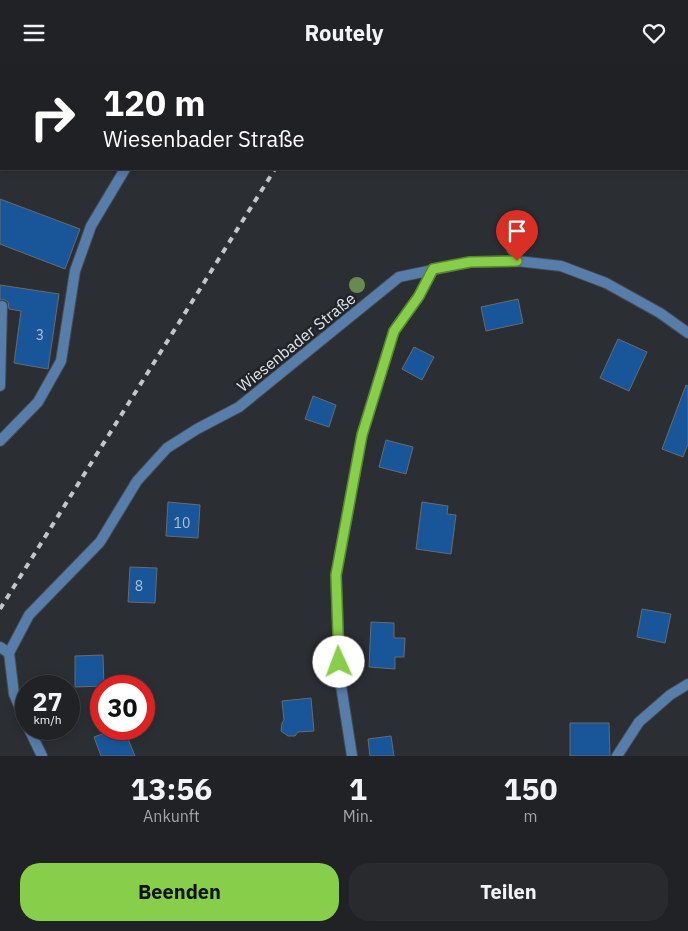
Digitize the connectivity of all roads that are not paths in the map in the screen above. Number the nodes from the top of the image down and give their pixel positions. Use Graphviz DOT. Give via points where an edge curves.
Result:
graph roads {
  1 [pos="124,170"];
  2 [pos="433,269"];
  3 [pos="2,306"];
  4 [pos="688,333"];
  5 [pos="0,386"];
  6 [pos="0,441"];
  7 [pos="0,647"];
  8 [pos="9,653"];
  9 [pos="688,684"];
  10 [pos="15,696"];
  11 [pos="34,740"];
  12 [pos="42,756"];
  13 [pos="352,756"];
  14 [pos="617,756"];
  1 -- 6 [label="street" via="91,225 75,271 61,361 38,402"];
  2 -- 4 [label="street, Wiesenbader Straße" via="470,262 517,261 561,266 606,283"];
  2 -- 8 [label="street, Wiesenbader Straße" via="399,277 239,407 167,448 137,481 100,542 29,615"];
  2 -- 13 [label="street" via="419,296 394,331 362,435 336,575 340,679"];
  3 -- 5 [label="street"];
  7 -- 8 [label="street"];
  8 -- 10 [label="street"];
  9 -- 14 [label="street" via="639,722"];
  11 -- 12 [label="street"];
}
